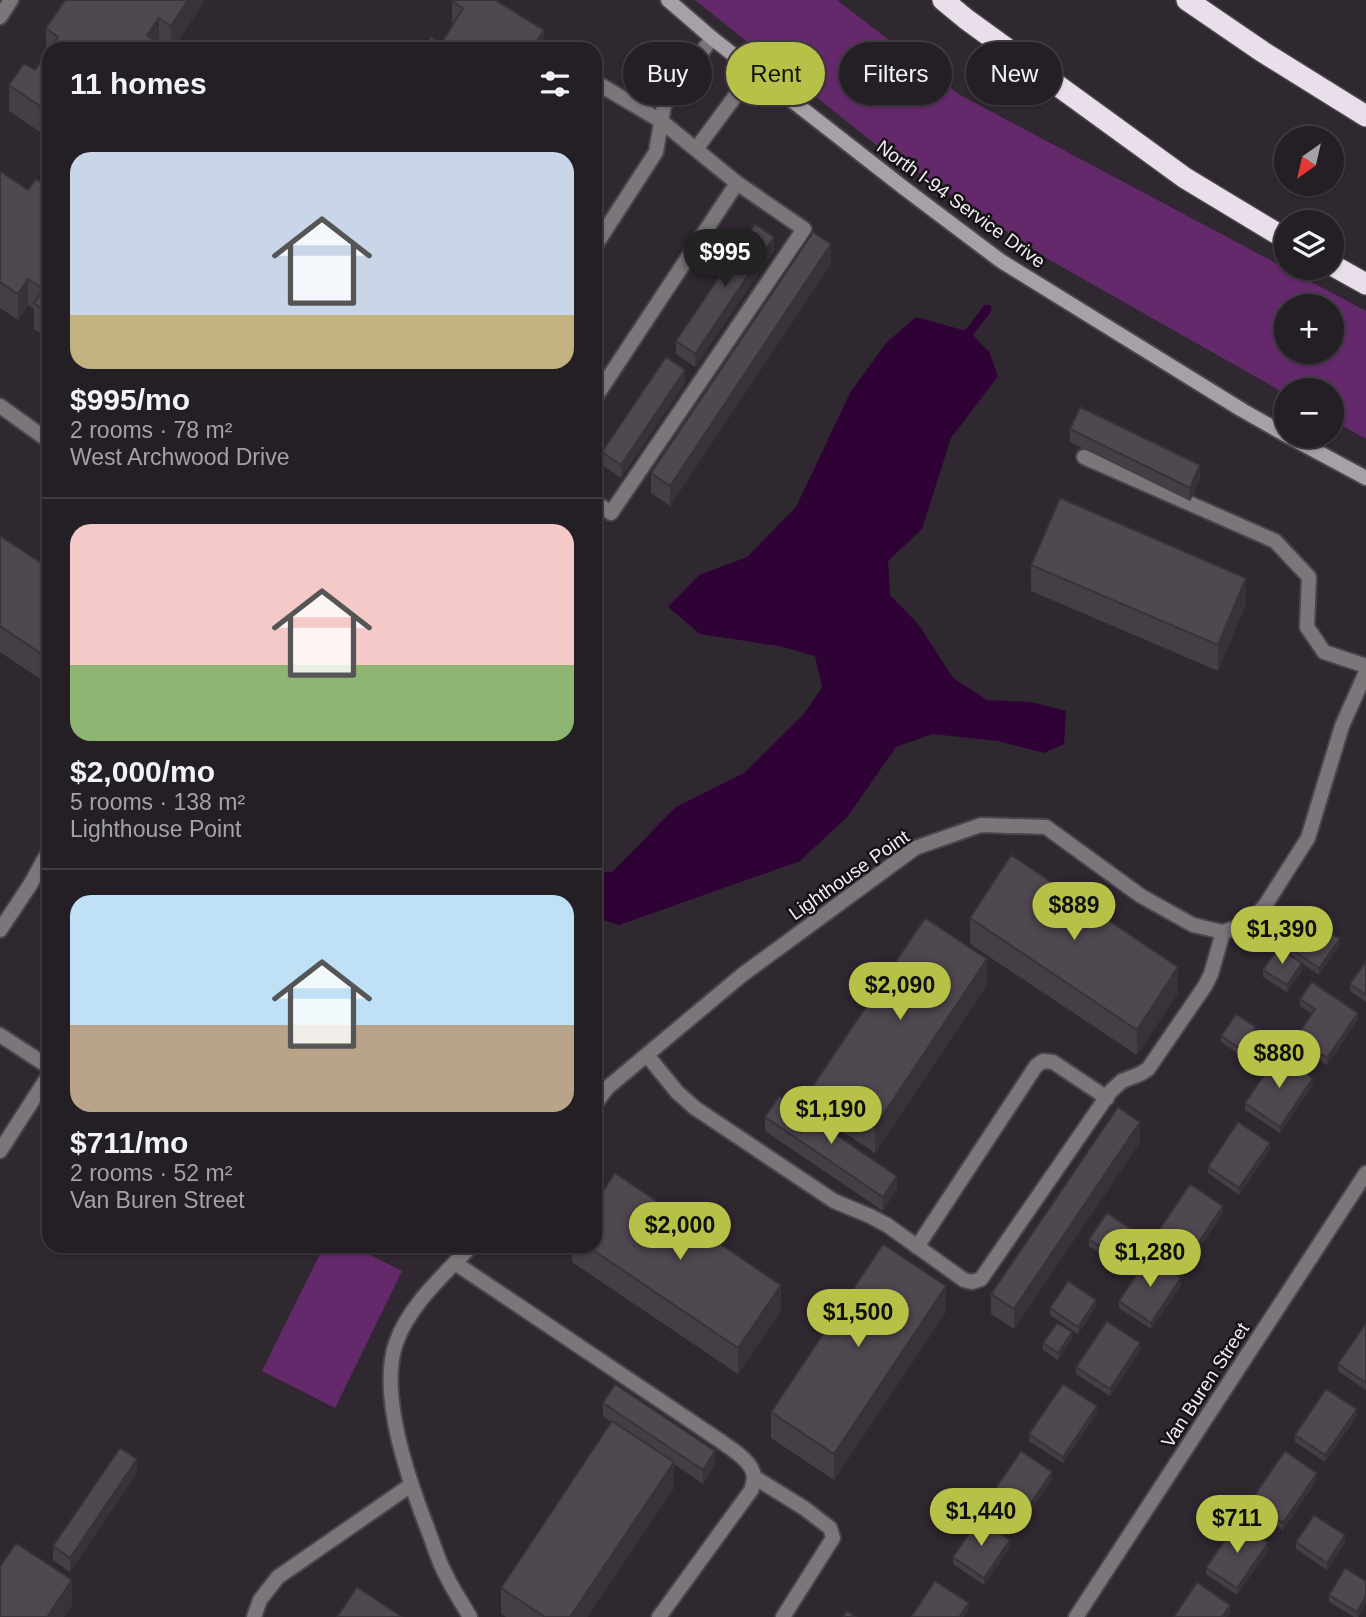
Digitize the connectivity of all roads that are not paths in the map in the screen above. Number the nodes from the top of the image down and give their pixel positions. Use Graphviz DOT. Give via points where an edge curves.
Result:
graph roads {
  1 [pos="11,0"];
  2 [pos="668,0"];
  3 [pos="943,0"];
  4 [pos="1187,0"];
  5 [pos="0,17"];
  6 [pos="712,38"];
  7 [pos="726,49"];
  8 [pos="602,86"];
  9 [pos="729,105"];
  10 [pos="798,105"];
  11 [pos="1366,116"];
  12 [pos="661,121"];
  13 [pos="696,149"];
  14 [pos="737,183"];
  15 [pos="1274,232"];
  16 [pos="602,235"];
  17 [pos="1344,272"];
  18 [pos="1366,284"];
  19 [pos="602,387"];
  20 [pos="0,406"];
  21 [pos="1274,428"];
  22 [pos="42,437"];
  23 [pos="1311,448"];
  24 [pos="1084,457"];
  25 [pos="1366,478"];
  26 [pos="602,507"];
  27 [pos="1366,666"];
  28 [pos="1366,672"];
  29 [pos="42,864"];
  30 [pos="0,930"];
  31 [pos="1223,932"];
  32 [pos="0,1035"];
  33 [pos="647,1055"];
  34 [pos="42,1062"];
  35 [pos="42,1086"];
  36 [pos="602,1095"];
  37 [pos="1107,1098"];
  38 [pos="0,1151"];
  39 [pos="1366,1173"];
  40 [pos="917,1247"];
  41 [pos="464,1253"];
  42 [pos="455,1263"];
  43 [pos="754,1477"];
  44 [pos="411,1485"];
  45 [pos="254,1617"];
  46 [pos="470,1617"];
  47 [pos="659,1617"];
  48 [pos="783,1617"];
  49 [pos="1076,1617"];
  1 -- 5 [label="street"];
  2 -- 6 [label="street, North I-94 Service Drive"];
  3 -- 15 [label="highway" via="1185,178"];
  4 -- 11 [label="highway"];
  6 -- 7 [label="street, North I-94 Service Drive"];
  6 -- 12 [label="street" via="664,105"];
  8 -- 12 [label="street"];
  9 -- 13 [label="street"];
  10 -- 21 [label="street, North I-94 Service Drive" via="1001,261"];
  12 -- 13 [label="street"];
  12 -- 16 [label="street" via="656,152"];
  13 -- 14 [label="street"];
  14 -- 19 [label="street"];
  14 -- 26 [label="street" via="804,229 611,513"];
  17 -- 18 [label="highway"];
  20 -- 22 [label="street"];
  23 -- 25 [label="street, North I-94 Service Drive"];
  24 -- 27 [label="street" via="1275,541 1309,577 1307,626 1324,652"];
  28 -- 31 [label="street" via="1342,726 1308,838 1250,923"];
  29 -- 30 [label="street"];
  31 -- 33 [label="street, Lighthouse Point" via="1194,925 1141,896 1046,827 981,825 915,848 742,975"];
  31 -- 37 [label="street" via="1205,986 1148,1069 1122,1081"];
  32 -- 34 [label="street"];
  33 -- 36 [label="street, Lighthouse Point"];
  33 -- 40 [label="street" via="695,1108 834,1201 887,1225"];
  35 -- 38 [label="street"];
  37 -- 40 [label="street" via="981,1279 964,1280"];
  37 -- 40 [label="street" via="1053,1062 1036,1066"];
  39 -- 49 [label="street, Van Buren Street"];
  41 -- 42 [label="street"];
  42 -- 43 [label="street" via="719,1440 750,1466"];
  42 -- 44 [label="street" via="409,1317 390,1361 393,1403"];
  43 -- 47 [label="street" via="751,1489"];
  43 -- 48 [label="street" via="830,1528 833,1538"];
  44 -- 45 [label="street" via="278,1577 260,1600"];
  44 -- 46 [label="street" via="444,1573"];
}
